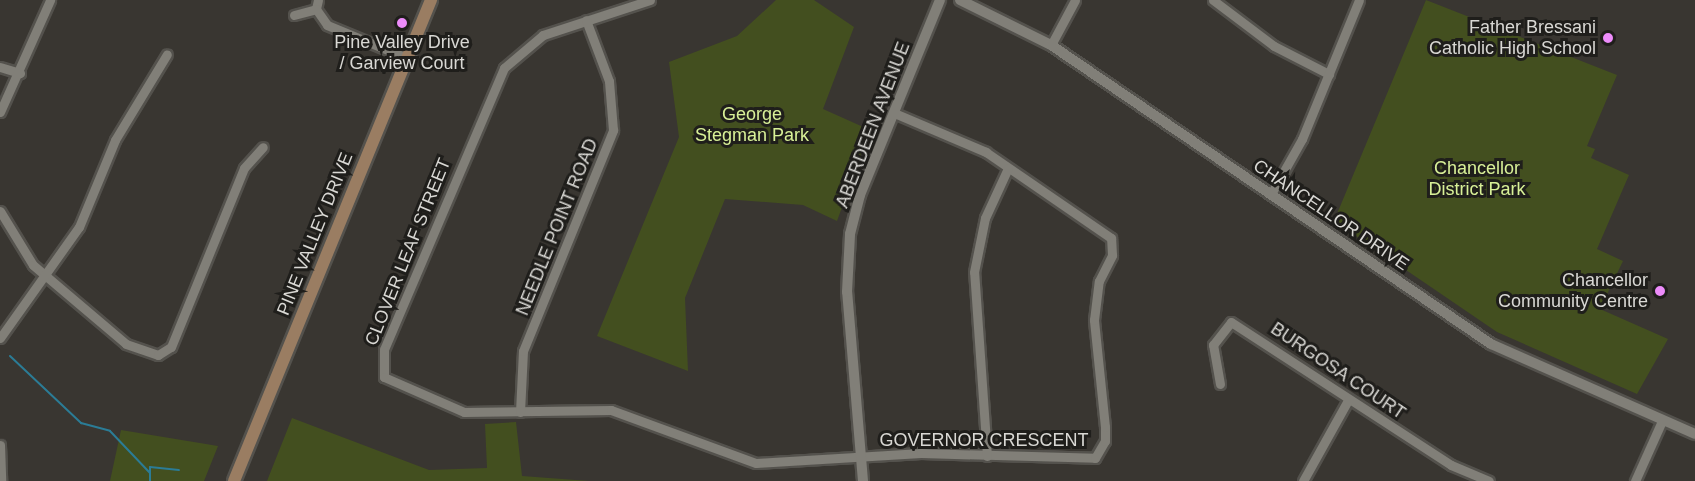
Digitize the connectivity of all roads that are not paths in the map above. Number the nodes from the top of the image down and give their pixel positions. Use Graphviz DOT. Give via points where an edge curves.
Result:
graph roads {
  1 [pos="50,0"];
  2 [pos="431,0"];
  3 [pos="650,0"];
  4 [pos="940,0"];
  5 [pos="960,0"];
  6 [pos="1075,0"];
  7 [pos="1213,0"];
  8 [pos="1359,0"];
  9 [pos="317,5"];
  10 [pos="294,15"];
  11 [pos="586,20"];
  12 [pos="1051,45"];
  13 [pos="167,54"];
  14 [pos="407,58"];
  15 [pos="0,67"];
  16 [pos="20,73"];
  17 [pos="1329,74"];
  18 [pos="0,112"];
  19 [pos="894,113"];
  20 [pos="263,147"];
  21 [pos="1008,168"];
  22 [pos="1270,194"];
  23 [pos="0,211"];
  24 [pos="44,274"];
  25 [pos="0,338"];
  26 [pos="1220,384"];
  27 [pos="1348,400"];
  28 [pos="520,412"];
  29 [pos="1662,421"];
  30 [pos="1695,434"];
  31 [pos="0,445"];
  32 [pos="987,456"];
  33 [pos="861,457"];
  34 [pos="1,481"];
  35 [pos="234,481"];
  36 [pos="863,481"];
  37 [pos="1303,481"];
  38 [pos="1489,481"];
  39 [pos="1635,481"];
  1 -- 16 [label="street"];
  2 -- 14 [label="main road, PINE VALLEY DRIVE"];
  3 -- 11 [label="street, CLOVER LEAF STREET"];
  4 -- 19 [label="street, ABERDEEN AVENUE"];
  5 -- 12 [label="street, CHANCELLOR DRIVE"];
  6 -- 12 [label="street"];
  7 -- 17 [label="street" via="1274,46"];
  8 -- 17 [label="street"];
  9 -- 10 [label="street"];
  9 -- 14 [label="street" via="327,25"];
  11 -- 28 [label="street, NEEDLE POINT ROAD" via="609,81 613,130 523,351"];
  11 -- 28 [label="street, CLOVER LEAF STREET" via="533,40 499,75 380,363 384,377 447,408"];
  12 -- 22 [label="street, CHANCELLOR DRIVE"];
  13 -- 24 [label="street" via="115,141 80,227"];
  14 -- 35 [label="main road, PINE VALLEY DRIVE"];
  15 -- 16 [label="street"];
  16 -- 18 [label="street"];
  17 -- 22 [label="street" via="1302,139"];
  19 -- 21 [label="street, GOVERNOR CRESCENT" via="986,152"];
  19 -- 33 [label="street, ABERDEEN AVENUE" via="860,195 849,244"];
  20 -- 24 [label="street" via="244,168 165,353 150,355 126,344"];
  21 -- 32 [label="street" via="985,218 974,272"];
  21 -- 32 [label="street, GOVERNOR CRESCENT" via="1102,230 1114,245 1100,281 1094,320 1105,441 1095,458 1086,460"];
  22 -- 29 [label="street, CHANCELLOR DRIVE" via="1491,344"];
  23 -- 24 [label="street" via="20,250"];
  24 -- 25 [label="street"];
  26 -- 27 [label="street, BURGOSA COURT" via="1213,345 1231,322"];
  27 -- 37 [label="street"];
  27 -- 38 [label="street, BURGOSA COURT" via="1451,465"];
  28 -- 33 [label="street, CLOVER LEAF STREET" via="611,410 756,463"];
  29 -- 30 [label="street, CHANCELLOR DRIVE"];
  29 -- 39 [label="street"];
  31 -- 34 [label="street"];
  32 -- 33 [label="street, GOVERNOR CRESCENT"];
  33 -- 36 [label="street, ABERDEEN AVENUE"];
}
